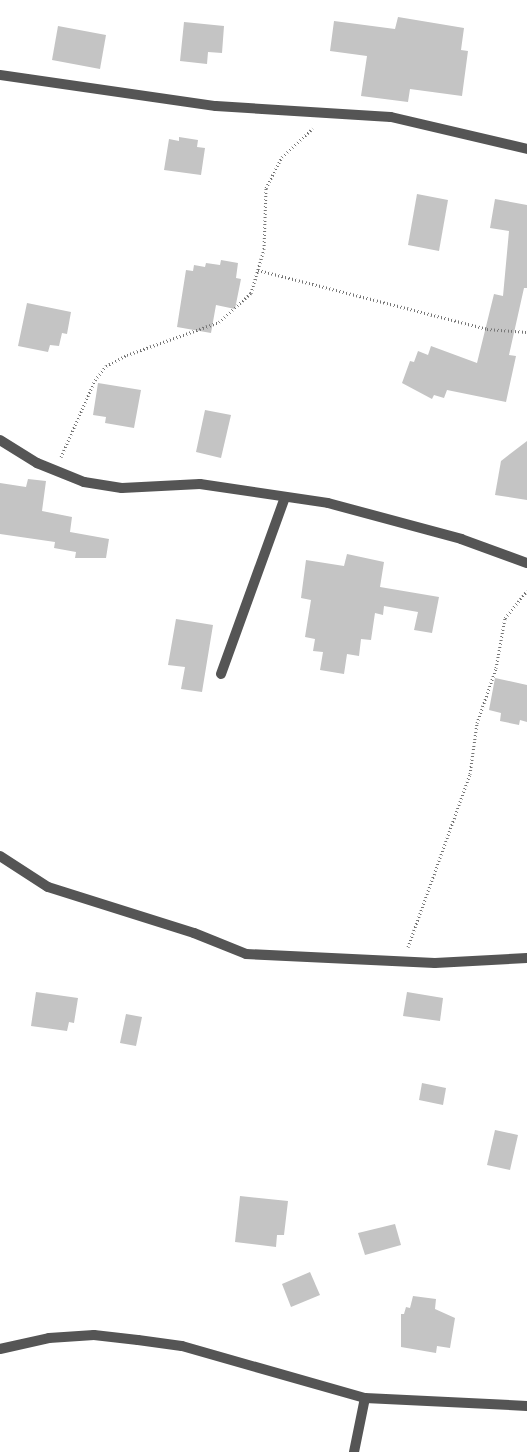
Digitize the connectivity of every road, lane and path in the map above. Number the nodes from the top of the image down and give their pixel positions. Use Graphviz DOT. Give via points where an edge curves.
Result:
graph roads {
  1 [pos="0,75"];
  2 [pos="331,112"];
  3 [pos="527,149"];
  4 [pos="258,270"];
  5 [pos="527,332"];
  6 [pos="0,440"];
  7 [pos="56,471"];
  8 [pos="285,497"];
  9 [pos="527,563"];
  10 [pos="527,591"];
  11 [pos="221,674"];
  12 [pos="0,856"];
  13 [pos="527,958"];
  14 [pos="402,962"];
  15 [pos="0,1349"];
  16 [pos="365,1398"];
  17 [pos="527,1406"];
  18 [pos="354,1452"];
  1 -- 2 [label="street" via="216,106"];
  2 -- 3 [label="street" via="409,121"];
  2 -- 4 [label="path" via="282,157 274,170 266,188 264,249"];
  4 -- 5 [label="path" via="486,329"];
  4 -- 7 [label="path" via="251,293 219,322 127,355 106,366 82,407"];
  6 -- 7 [label="street"];
  7 -- 8 [label="street" via="107,486 200,484"];
  8 -- 9 [label="street" via="328,503 461,539"];
  8 -- 11 [label="street"];
  10 -- 14 [label="path" via="505,618 496,668 475,731 470,774"];
  12 -- 14 [label="street" via="48,887 202,936 237,952 278,958"];
  13 -- 14 [label="street" via="476,963"];
  15 -- 16 [label="street" via="49,1338 94,1335 138,1340 182,1346"];
  16 -- 17 [label="street"];
  16 -- 18 [label="street"];
}
